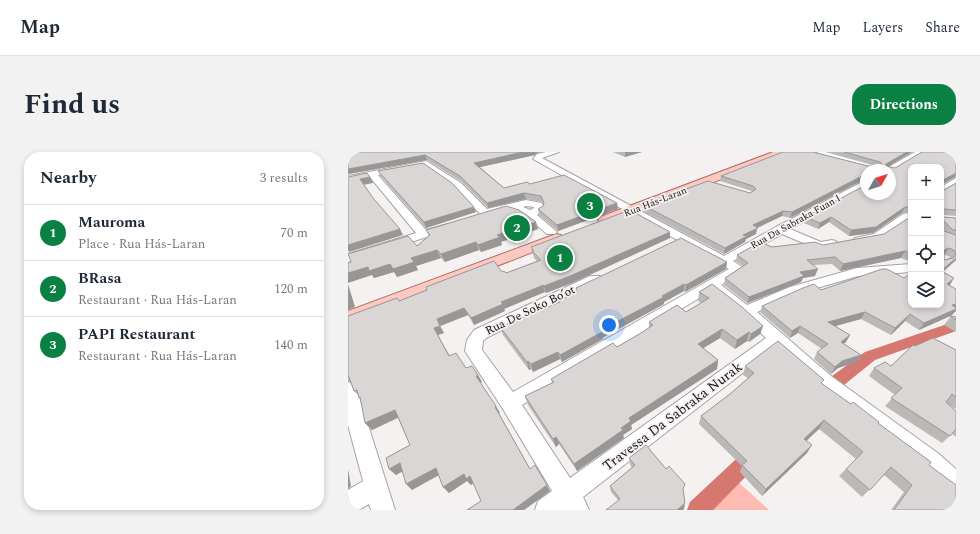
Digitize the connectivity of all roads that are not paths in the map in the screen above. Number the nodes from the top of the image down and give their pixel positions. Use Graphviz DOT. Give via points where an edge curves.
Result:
graph roads {
  1 [pos="555,152"];
  2 [pos="768,152"];
  3 [pos="782,152"];
  4 [pos="810,152"];
  5 [pos="821,152"];
  6 [pos="921,152"];
  7 [pos="437,160"];
  8 [pos="426,163"];
  9 [pos="866,164"];
  10 [pos="860,166"];
  11 [pos="896,166"];
  12 [pos="447,167"];
  13 [pos="372,174"];
  14 [pos="348,179"];
  15 [pos="956,180"];
  16 [pos="458,185"];
  17 [pos="860,186"];
  18 [pos="944,189"];
  19 [pos="626,208"];
  20 [pos="486,214"];
  21 [pos="908,216"];
  22 [pos="472,218"];
  23 [pos="594,220"];
  24 [pos="458,223"];
  25 [pos="780,229"];
  26 [pos="566,230"];
  27 [pos="424,234"];
  28 [pos="545,237"];
  29 [pos="348,258"];
  30 [pos="724,261"];
  31 [pos="908,268"];
  32 [pos="611,272"];
  33 [pos="712,285"];
  34 [pos="348,307"];
  35 [pos="746,310"];
  36 [pos="348,318"];
  37 [pos="777,338"];
  38 [pos="348,390"];
  39 [pos="510,403"];
  40 [pos="956,484"];
  41 [pos="376,487"];
  42 [pos="573,502"];
  43 [pos="348,503"];
  44 [pos="382,510"];
  45 [pos="547,510"];
  1 -- 19 [label="street" via="537,159"];
  2 -- 19 [label="main road, Rua Hás-Laran"];
  3 -- 19 [label="main road, Rua Hás-Laran" via="713,183"];
  4 -- 10 [label="street"];
  5 -- 9 [label="street"];
  6 -- 11 [label="street"];
  7 -- 8 [label="street"];
  8 -- 13 [label="street"];
  8 -- 16 [label="street"];
  12 -- 16 [label="street"];
  13 -- 14 [label="street"];
  13 -- 27 [label="street"];
  15 -- 18 [label="street"];
  16 -- 20 [label="street"];
  17 -- 25 [label="street, Rua Da Sabraka Fuan I"];
  19 -- 23 [label="main road, Rua Hás-Laran"];
  19 -- 30 [label="street" via="675,242"];
  20 -- 22 [label="street"];
  20 -- 28 [label="street" via="513,207 523,210"];
  21 -- 25 [label="street" via="877,237 820,246"];
  24 -- 27 [label="street"];
  25 -- 30 [label="street, Rua Da Sabraka Fuan I"];
  26 -- 28 [label="main road"];
  27 -- 29 [label="street"];
  28 -- 34 [label="main road"];
  28 -- 36 [label="main road"];
  30 -- 33 [label="street" via="738,269"];
  31 -- 35 [label="street" via="857,272 795,290"];
  32 -- 39 [label="street, Rua De Soko Bo’ot" via="480,334 475,340 473,351"];
  33 -- 35 [label="street"];
  33 -- 39 [label="street"];
  35 -- 37 [label="street"];
  37 -- 40 [label="street" via="833,386 931,461"];
  37 -- 42 [label="street, Travessa Da Sabraka Nurak"];
  38 -- 41 [label="street"];
  39 -- 42 [label="street, Rua De Soko Bo’ot"];
  41 -- 43 [label="street"];
  41 -- 44 [label="street"];
  42 -- 45 [label="street, Travessa Da Sabraka Nurak"];
}
